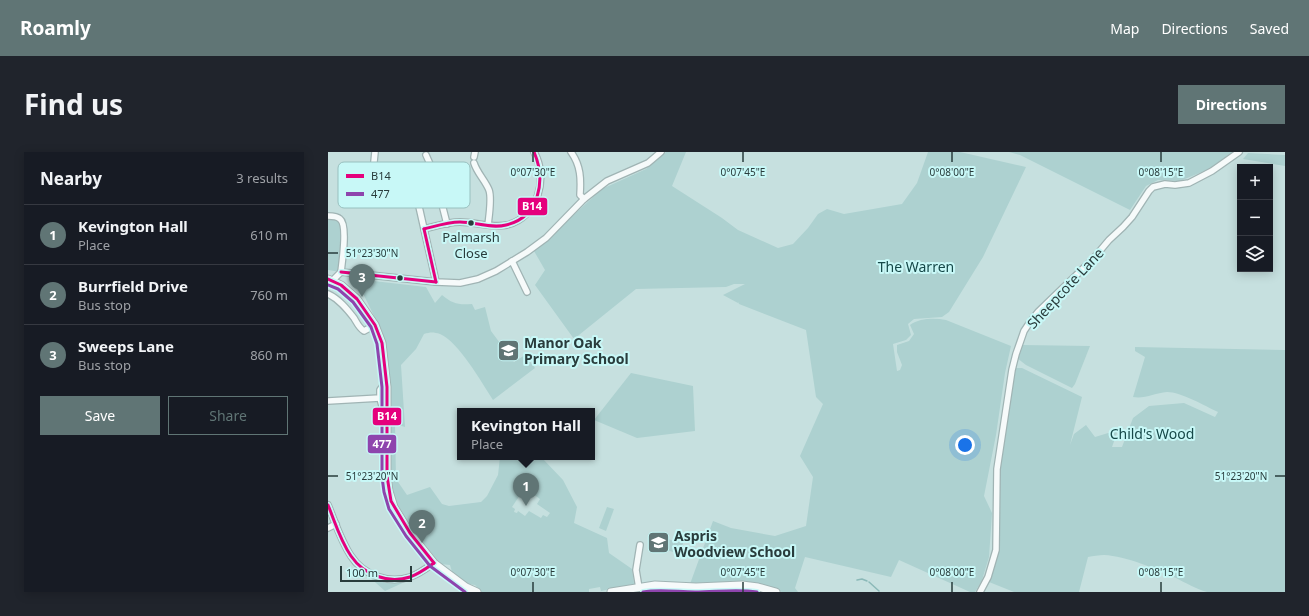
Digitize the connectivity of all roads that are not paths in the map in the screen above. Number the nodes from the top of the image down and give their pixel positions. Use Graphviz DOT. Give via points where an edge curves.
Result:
graph roads {
  1 [pos="375,152"];
  2 [pos="534,152"];
  3 [pos="571,152"];
  4 [pos="661,152"];
  5 [pos="1240,152"];
  6 [pos="426,155"];
  7 [pos="474,157"];
  8 [pos="374,162"];
  9 [pos="429,162"];
  10 [pos="584,199"];
  11 [pos="419,208"];
  12 [pos="443,208"];
  13 [pos="328,216"];
  14 [pos="447,224"];
  15 [pos="488,225"];
  16 [pos="424,229"];
  17 [pos="512,262"];
  18 [pos="341,272"];
  19 [pos="330,280"];
  20 [pos="436,282"];
  21 [pos="527,292"];
  22 [pos="328,294"];
  23 [pos="374,325"];
  24 [pos="387,387"];
  25 [pos="380,398"];
  26 [pos="328,401"];
  27 [pos="387,408"];
  28 [pos="328,505"];
  29 [pos="336,524"];
  30 [pos="328,528"];
  31 [pos="640,545"];
  32 [pos="434,563"];
  33 [pos="639,588"];
  34 [pos="477,592"];
  35 [pos="611,592"];
  36 [pos="776,592"];
  37 [pos="980,592"];
  1 -- 8 [label="street"];
  2 -- 15 [label="street" via="541,173 535,203 519,220 505,225"];
  3 -- 10 [label="street" via="577,160 581,179 580,195"];
  4 -- 10 [label="street" via="648,163 607,181"];
  5 -- 37 [label="street, Sheepcote Lane" via="1189,183 1153,187 1132,217 1038,312 1027,327 1013,366 997,469 996,550 988,577"];
  6 -- 9 [label="street"];
  7 -- 15 [label="street" via="475,167 489,190"];
  10 -- 17 [label="street" via="546,238"];
  11 -- 16 [label="street"];
  12 -- 14 [label="street"];
  13 -- 18 [label="street" via="340,218 343,224"];
  14 -- 15 [label="street" via="459,222"];
  14 -- 16 [label="street"];
  16 -- 20 [label="street"];
  17 -- 20 [label="street" via="496,271 460,283"];
  17 -- 21 [label="street"];
  18 -- 19 [label="street"];
  18 -- 20 [label="street"];
  19 -- 23 [label="main road" via="357,299"];
  22 -- 23 [label="street" via="346,308 360,329 364,331"];
  23 -- 24 [label="main road" via="383,348"];
  24 -- 25 [label="street" via="380,390"];
  24 -- 27 [label="main road"];
  25 -- 26 [label="street"];
  25 -- 27 [label="street" via="382,406"];
  27 -- 32 [label="main road" via="391,501 410,533"];
  28 -- 29 [label="street"];
  29 -- 30 [label="street"];
  29 -- 32 [label="street" via="351,556 372,574 400,579 419,573"];
  31 -- 33 [label="street" via="636,570"];
  32 -- 34 [label="main road" via="466,587"];
  33 -- 35 [label="main road"];
  33 -- 36 [label="main road" via="655,585 742,585"];
}
